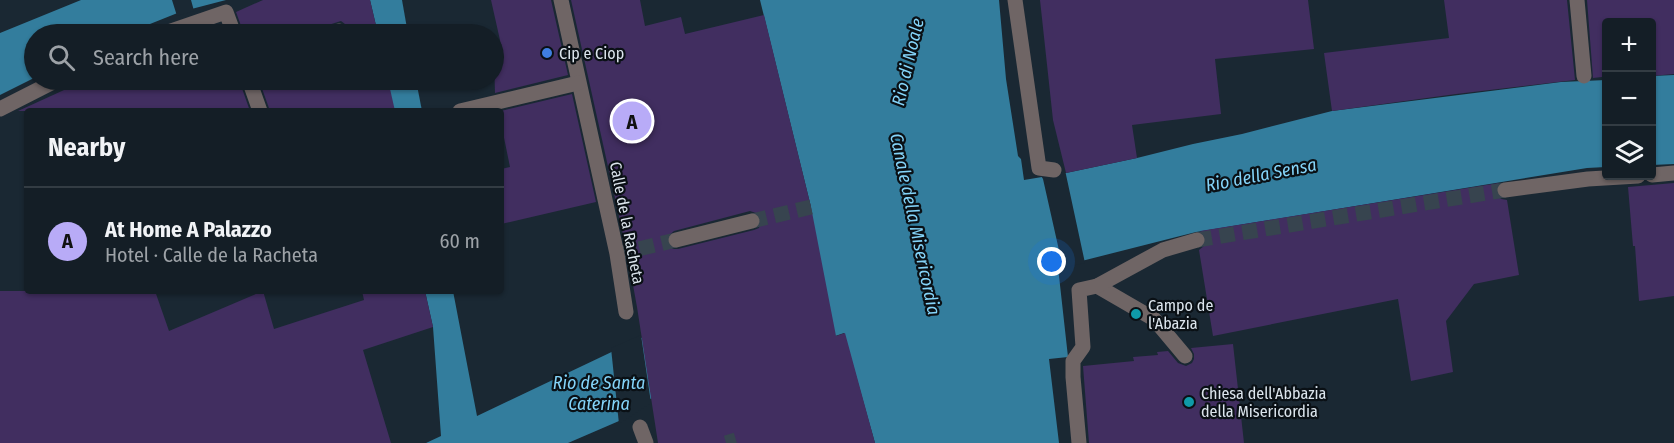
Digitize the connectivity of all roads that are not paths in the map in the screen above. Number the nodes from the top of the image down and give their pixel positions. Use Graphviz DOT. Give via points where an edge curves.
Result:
graph roads {
  1 [pos="561,0"];
  2 [pos="1015,0"];
  3 [pos="1578,0"];
  4 [pos="191,24"];
  5 [pos="230,24"];
  6 [pos="1584,76"];
  7 [pos="578,83"];
  8 [pos="37,90"];
  9 [pos="473,108"];
  10 [pos="0,109"];
  11 [pos="1054,170"];
  12 [pos="1674,173"];
  13 [pos="1656,174"];
  14 [pos="1602,178"];
  15 [pos="1505,189"];
  16 [pos="752,221"];
  17 [pos="676,240"];
  18 [pos="1197,240"];
  19 [pos="1097,286"];
  20 [pos="626,312"];
  21 [pos="1185,356"];
  22 [pos="1079,443"];
  1 -- 7 [label="street, Calle de la Racheta"];
  2 -- 11 [label="street" via="1039,168"];
  3 -- 6 [label="street"];
  4 -- 5 [label="street" via="226,12"];
  7 -- 9 [label="street"];
  7 -- 20 [label="street, Calle de la Racheta" via="617,254"];
  8 -- 10 [label="street"];
  12 -- 13 [label="street"];
  14 -- 15 [label="street"];
  16 -- 17 [label="street"];
  18 -- 19 [label="street" via="1163,250"];
  19 -- 21 [label="street" via="1154,320"];
  19 -- 22 [label="street" via="1079,290 1083,347 1073,361"];
}
